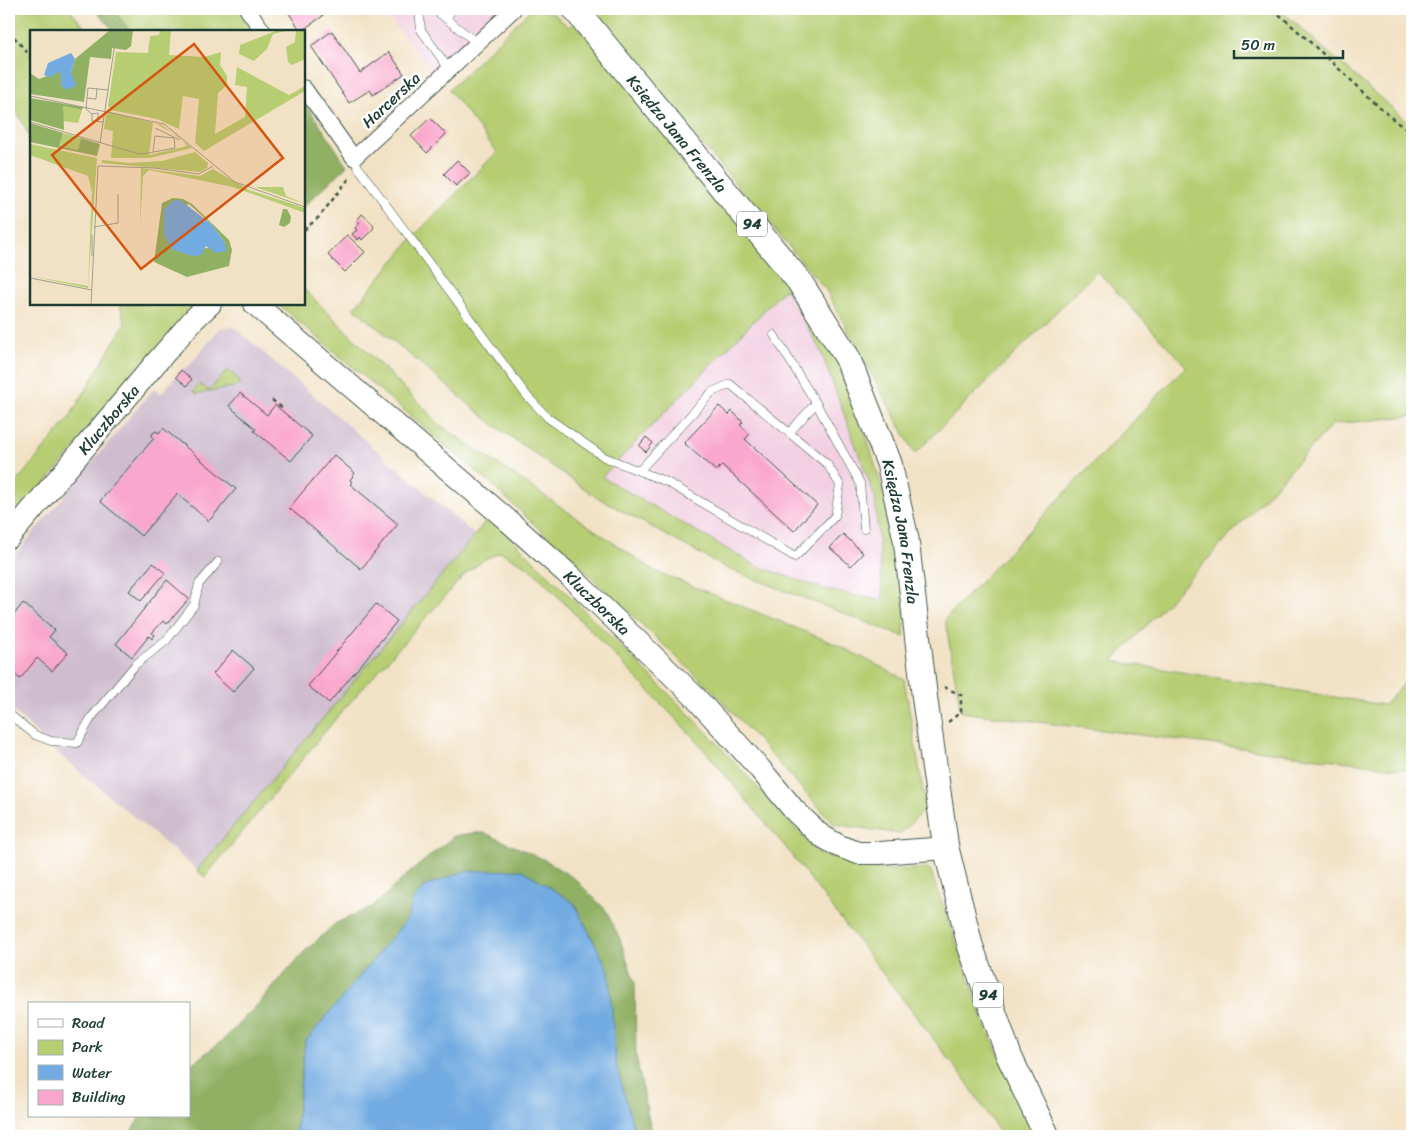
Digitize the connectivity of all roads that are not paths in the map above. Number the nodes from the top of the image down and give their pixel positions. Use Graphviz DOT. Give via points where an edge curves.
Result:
graph roads {
  1 [pos="247,9"];
  2 [pos="419,9"];
  3 [pos="434,9"];
  4 [pos="454,9"];
  5 [pos="514,9"];
  6 [pos="576,9"];
  7 [pos="446,18"];
  8 [pos="262,30"];
  9 [pos="477,44"];
  10 [pos="449,69"];
  11 [pos="305,89"];
  12 [pos="356,162"];
  13 [pos="209,305"];
  14 [pos="256,305"];
  15 [pos="774,335"];
  16 [pos="816,403"];
  17 [pos="789,433"];
  18 [pos="639,471"];
  19 [pos="864,529"];
  20 [pos="9,537"];
  21 [pos="218,562"];
  22 [pos="9,714"];
  23 [pos="946,848"];
  24 [pos="1047,1136"];
  1 -- 8 [label="street"];
  2 -- 10 [label="lane" via="422,30"];
  3 -- 7 [label="lane"];
  4 -- 7 [label="lane"];
  5 -- 9 [label="street, Harcerska"];
  6 -- 23 [label="main road, Księdza Jana Frenzla / 94" via="799,281 847,357 889,463 906,539 914,607 932,693"];
  7 -- 9 [label="lane"];
  9 -- 10 [label="street, Harcerska"];
  10 -- 12 [label="street, Harcerska"];
  11 -- 12 [label="street"];
  12 -- 18 [label="lane" via="527,396 548,418 604,457"];
  13 -- 20 [label="street, Kluczborska"];
  14 -- 23 [label="street, Kluczborska" via="570,576 693,695 820,835 858,853"];
  15 -- 16 [label="lane"];
  16 -- 17 [label="lane"];
  16 -- 19 [label="lane" via="860,483"];
  17 -- 18 [label="lane" via="730,384 712,392"];
  17 -- 18 [label="lane" via="827,464 840,484 835,516 795,557 667,482"];
  21 -- 22 [label="lane" via="198,584 194,605 166,640 136,664 90,718 77,743 51,741 35,735"];
  23 -- 24 [label="main road, Księdza Jana Frenzla / 94" via="970,945 1009,1056"];
}
